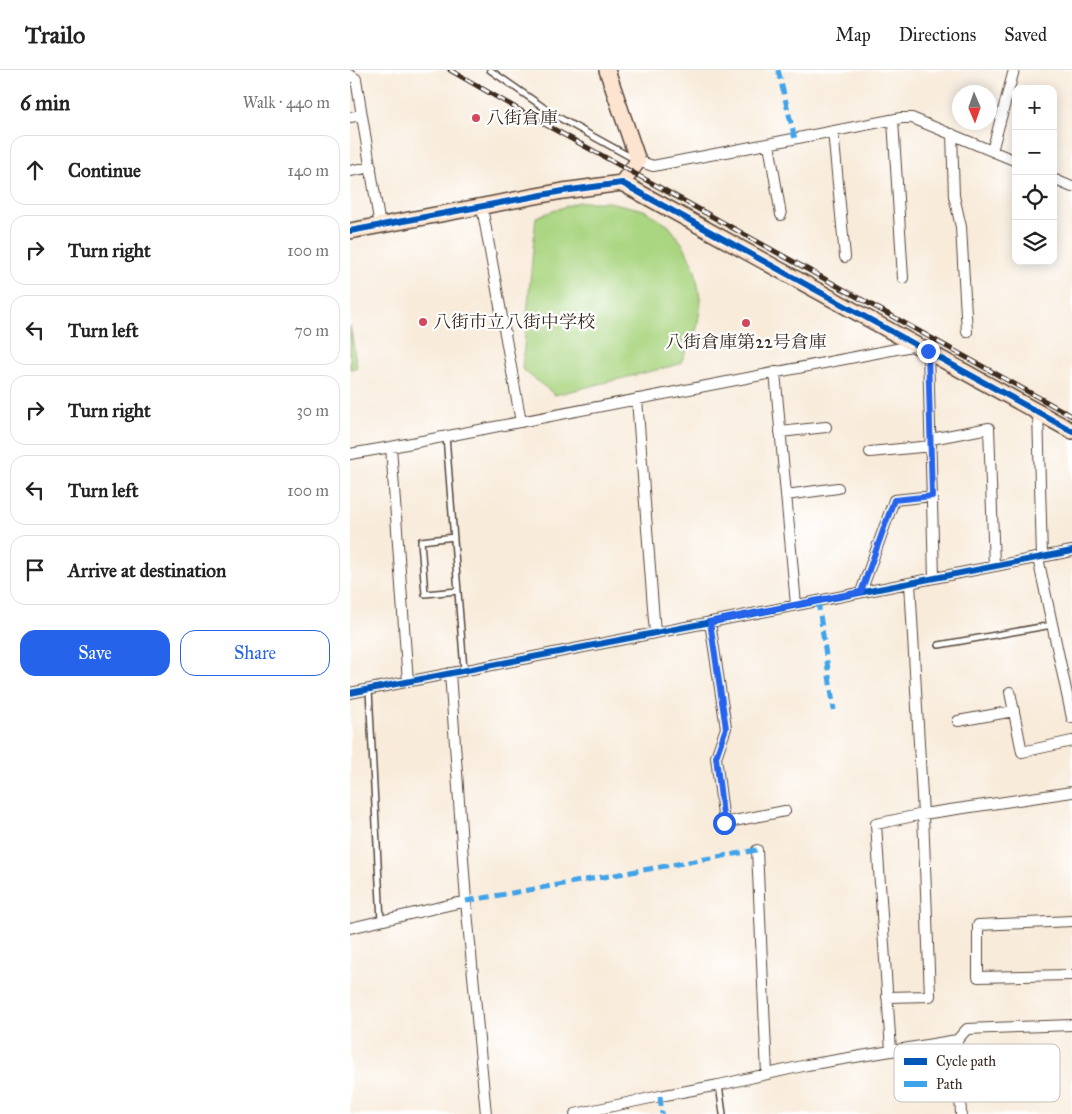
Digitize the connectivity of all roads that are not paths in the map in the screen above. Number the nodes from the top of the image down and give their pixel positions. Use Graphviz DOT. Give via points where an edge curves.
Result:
graph roads {
  1 [pos="490,70"];
  2 [pos="607,70"];
  3 [pos="1014,70"];
  4 [pos="350,75"];
  5 [pos="362,115"];
  6 [pos="350,117"];
  7 [pos="893,120"];
  8 [pos="834,131"];
  9 [pos="952,134"];
  10 [pos="769,144"];
  11 [pos="992,151"];
  12 [pos="1012,159"];
  13 [pos="638,161"];
  14 [pos="370,168"];
  15 [pos="350,171"];
  16 [pos="1057,181"];
  17 [pos="622,183"];
  18 [pos="1072,187"];
  19 [pos="482,207"];
  20 [pos="780,215"];
  21 [pos="380,226"];
  22 [pos="350,231"];
  23 [pos="845,256"];
  24 [pos="903,278"];
  25 [pos="967,332"];
  26 [pos="923,348"];
  27 [pos="775,372"];
  28 [pos="637,399"];
  29 [pos="1038,412"];
  30 [pos="521,422"];
  31 [pos="826,427"];
  32 [pos="1072,431"];
  33 [pos="780,432"];
  34 [pos="446,436"];
  35 [pos="931,443"];
  36 [pos="391,447"];
  37 [pos="870,452"];
  38 [pos="350,454"];
  39 [pos="838,488"];
  40 [pos="786,495"];
  41 [pos="932,496"];
  42 [pos="454,537"];
  43 [pos="1072,551"];
  44 [pos="1040,557"];
  45 [pos="994,566"];
  46 [pos="934,578"];
  47 [pos="910,583"];
  48 [pos="458,591"];
  49 [pos="861,592"];
  50 [pos="796,605"];
  51 [pos="710,622"];
  52 [pos="1052,625"];
  53 [pos="655,633"];
  54 [pos="939,645"];
  55 [pos="464,671"];
  56 [pos="450,674"];
  57 [pos="408,682"];
  58 [pos="369,690"];
  59 [pos="1010,692"];
  60 [pos="350,693"];
  61 [pos="1014,711"];
  62 [pos="1072,718"];
  63 [pos="958,721"];
  64 [pos="1072,740"];
  65 [pos="1072,792"];
  66 [pos="785,812"];
  67 [pos="923,814"];
  68 [pos="757,850"];
  69 [pos="466,901"];
  70 [pos="381,921"];
  71 [pos="1072,921"];
  72 [pos="350,928"];
  73 [pos="1072,975"];
  74 [pos="887,997"];
  75 [pos="1072,1025"];
  76 [pos="957,1040"];
  77 [pos="933,1044"];
  78 [pos="957,1044"];
  79 [pos="894,1050"];
  80 [pos="891,1051"];
  81 [pos="767,1074"];
  82 [pos="719,1085"];
  83 [pos="486,1114"];
  84 [pos="575,1114"];
  85 [pos="723,1114"];
  1 -- 13 [label="lane" via="556,116"];
  2 -- 13 [label="street"];
  3 -- 11 [label="street"];
  4 -- 5 [label="street" via="356,78"];
  5 -- 6 [label="street"];
  5 -- 14 [label="street"];
  7 -- 8 [label="street"];
  7 -- 9 [label="street" via="912,118"];
  7 -- 24 [label="street"];
  8 -- 10 [label="street"];
  8 -- 23 [label="street"];
  9 -- 11 [label="street"];
  9 -- 25 [label="street" via="954,196 961,227"];
  10 -- 13 [label="street" via="653,166"];
  10 -- 20 [label="street"];
  11 -- 12 [label="street"];
  13 -- 17 [label="street"];
  14 -- 15 [label="street"];
  14 -- 21 [label="street"];
  16 -- 18 [label="street"];
  17 -- 19 [label="street"];
  17 -- 26 [label="street"];
  19 -- 21 [label="street"];
  19 -- 30 [label="street"];
  21 -- 22 [label="street"];
  26 -- 27 [label="street"];
  26 -- 29 [label="street"];
  26 -- 35 [label="street"];
  27 -- 28 [label="street"];
  27 -- 33 [label="street"];
  28 -- 30 [label="street"];
  28 -- 53 [label="street"];
  29 -- 32 [label="street"];
  29 -- 44 [label="street"];
  30 -- 34 [label="street"];
  31 -- 33 [label="street"];
  33 -- 40 [label="street"];
  34 -- 36 [label="street"];
  34 -- 42 [label="lane"];
  35 -- 37 [label="street"];
  35 -- 41 [label="street"];
  35 -- 45 [label="street" via="989,428"];
  36 -- 38 [label="street"];
  36 -- 57 [label="street"];
  39 -- 40 [label="street"];
  40 -- 50 [label="street"];
  41 -- 46 [label="street"];
  41 -- 49 [label="street" via="894,500"];
  42 -- 48 [label="lane"];
  42 -- 48 [label="lane" via="421,541 425,594"];
  43 -- 44 [label="street"];
  44 -- 45 [label="street"];
  44 -- 52 [label="street"];
  45 -- 46 [label="street"];
  46 -- 47 [label="street"];
  47 -- 49 [label="street"];
  47 -- 67 [label="street"];
  48 -- 55 [label="lane"];
  49 -- 50 [label="street"];
  50 -- 51 [label="street"];
  51 -- 53 [label="street"];
  51 -- 66 [label="street" via="726,728 716,757 724,823"];
  52 -- 54 [label="lane"];
  52 -- 62 [label="street"];
  53 -- 55 [label="street"];
  55 -- 56 [label="street"];
  56 -- 57 [label="street"];
  56 -- 69 [label="street"];
  57 -- 58 [label="street"];
  58 -- 60 [label="street"];
  58 -- 70 [label="lane"];
  59 -- 61 [label="street"];
  61 -- 63 [label="street"];
  61 -- 64 [label="street" via="1022,752"];
  65 -- 67 [label="street"];
  67 -- 74 [label="street" via="876,824"];
  67 -- 74 [label="street" via="930,996"];
  68 -- 81 [label="street"];
  69 -- 70 [label="street"];
  69 -- 83 [label="street"];
  70 -- 72 [label="street"];
  71 -- 73 [label="street" via="978,925 978,977"];
  74 -- 80 [label="street"];
  75 -- 76 [label="street" via="967,1029"];
  76 -- 77 [label="street"];
  76 -- 78 [label="street"];
  79 -- 80 [label="street"];
  80 -- 81 [label="street"];
  81 -- 82 [label="street"];
  82 -- 84 [label="street"];
  82 -- 85 [label="lane"];
}
